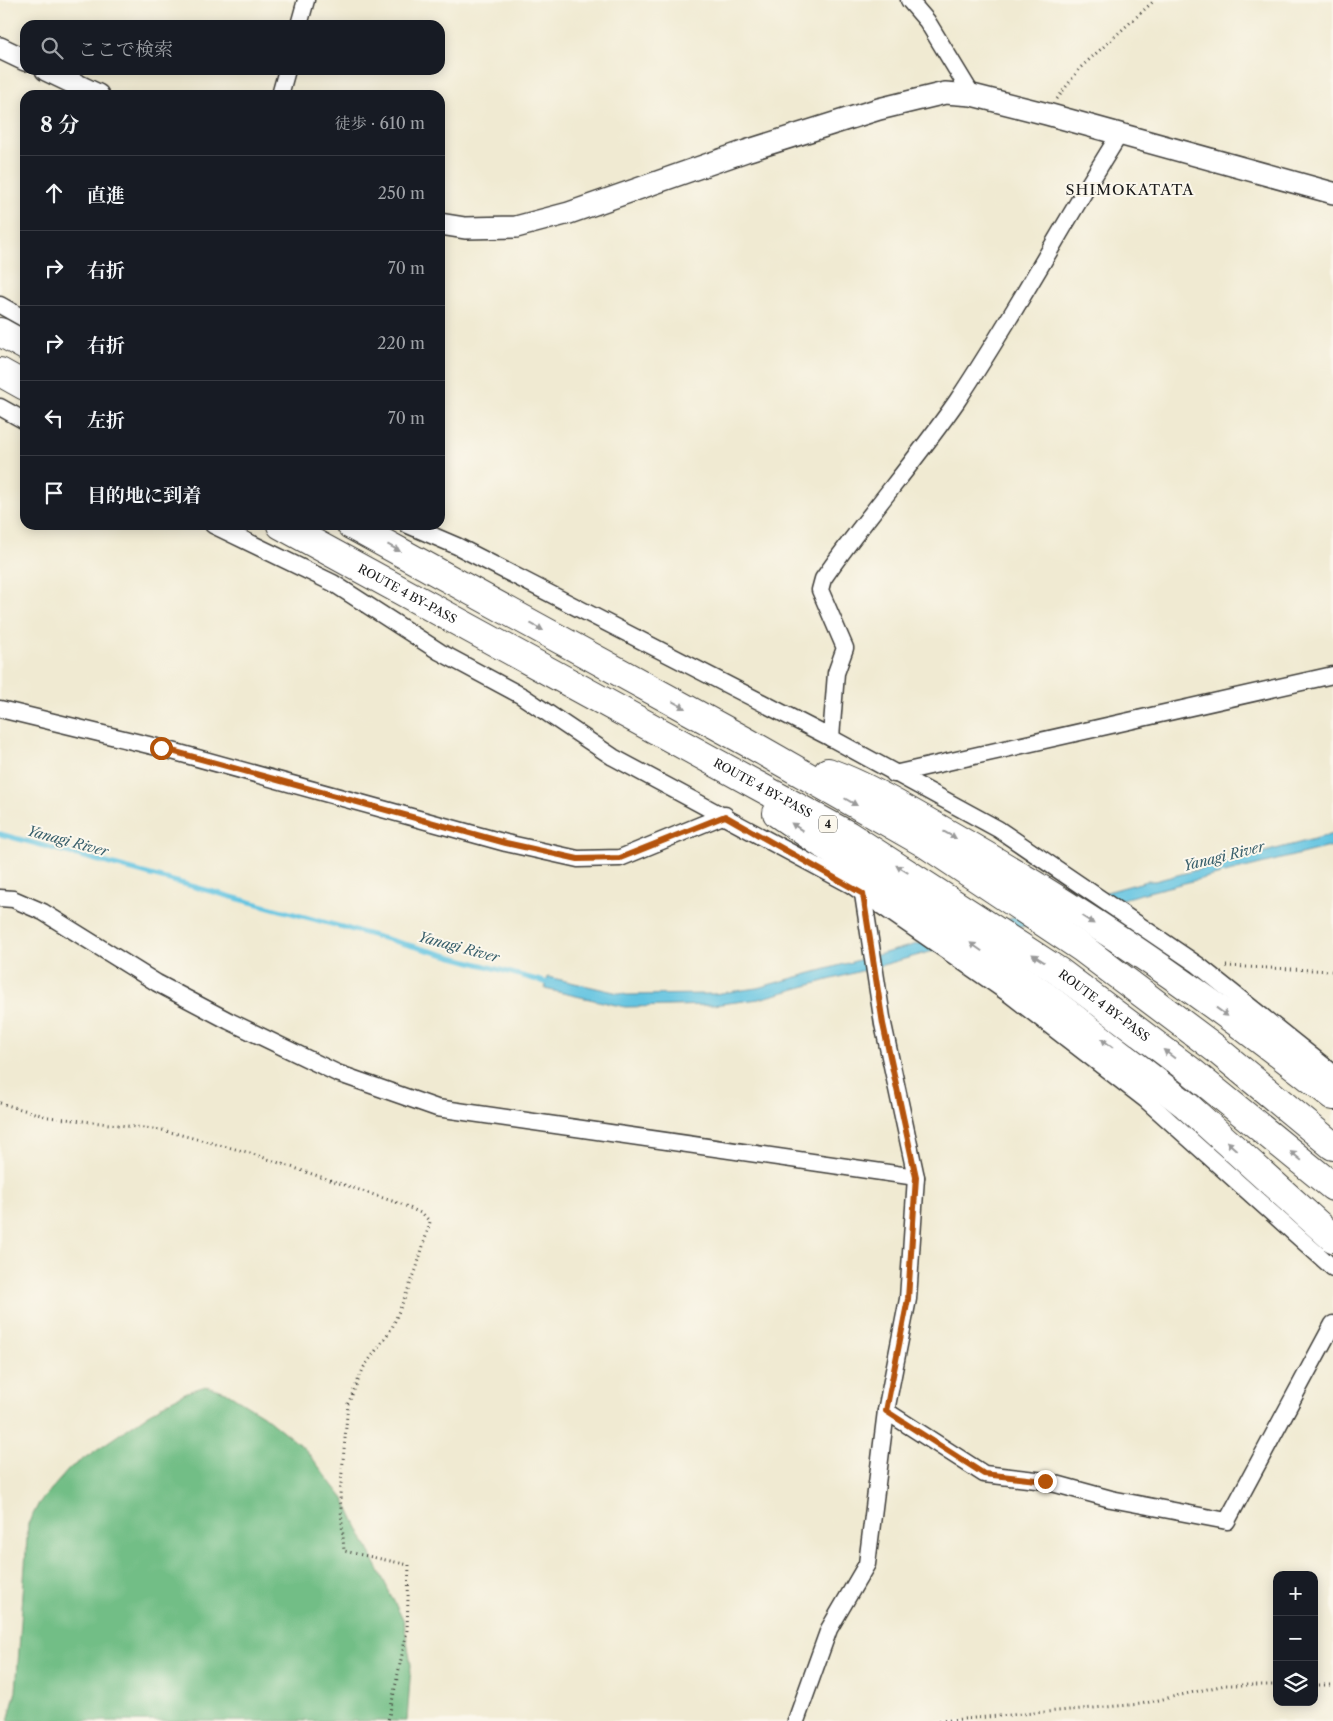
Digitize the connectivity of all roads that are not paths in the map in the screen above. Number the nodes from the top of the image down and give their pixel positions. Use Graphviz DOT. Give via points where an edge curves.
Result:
graph roads {
  1 [pos="306,0"];
  2 [pos="909,0"];
  3 [pos="300,20"];
  4 [pos="1,51"];
  5 [pos="20,58"];
  6 [pos="56,75"];
  7 [pos="286,75"];
  8 [pos="88,90"];
  9 [pos="281,90"];
  10 [pos="972,95"];
  11 [pos="1122,134"];
  12 [pos="1333,193"];
  13 [pos="445,225"];
  14 [pos="0,305"];
  15 [pos="20,316"];
  16 [pos="0,332"];
  17 [pos="20,343"];
  18 [pos="0,372"];
  19 [pos="20,383"];
  20 [pos="0,407"];
  21 [pos="20,418"];
  22 [pos="223,530"];
  23 [pos="290,530"];
  24 [pos="360,530"];
  25 [pos="420,530"];
  26 [pos="1333,675"];
  27 [pos="0,709"];
  28 [pos="651,726"];
  29 [pos="831,738"];
  30 [pos="747,742"];
  31 [pos="894,774"];
  32 [pos="725,816"];
  33 [pos="863,894"];
  34 [pos="0,898"];
  35 [pos="1333,1073"];
  36 [pos="1333,1096"];
  37 [pos="1333,1146"];
  38 [pos="916,1177"];
  39 [pos="1333,1187"];
  40 [pos="1333,1238"];
  41 [pos="1333,1268"];
  42 [pos="1333,1324"];
  43 [pos="886,1411"];
  44 [pos="796,1721"];
  1 -- 3 [label="street"];
  2 -- 10 [label="street" via="927,21"];
  4 -- 5 [label="street"];
  6 -- 8 [label="street"];
  7 -- 9 [label="street"];
  10 -- 11 [label="street"];
  10 -- 13 [label="street" via="945,93 879,109 578,210 516,226 465,228"];
  11 -- 12 [label="street"];
  11 -- 29 [label="street" via="1080,197 1007,324 956,401 823,579 820,590 845,648 836,673"];
  14 -- 15 [label="street"];
  16 -- 17 [label="highway"];
  18 -- 19 [label="highway"];
  20 -- 21 [label="street"];
  22 -- 32 [label="street" via="333,583 440,652 522,696 613,757"];
  23 -- 28 [label="highway, ROUTE 4 BY-PASS / 4"];
  24 -- 30 [label="highway, one-way"];
  25 -- 29 [label="street" via="457,546"];
  26 -- 31 [label="street"];
  27 -- 32 [label="street" via="161,748 506,843 578,859 620,858"];
  39 -- 28 [label="highway, ROUTE 4 BY-PASS / 4, one-way" via="1192,1072 1058,971 848,835"];
  40 -- 28 [label="highway, one-way" via="1186,1105 1044,995"];
  29 -- 31 [label="street"];
  30 -- 36 [label="highway, one-way" via="856,782 1006,867 1145,957"];
  30 -- 37 [label="highway, one-way" via="926,844 1082,948 1216,1049"];
  31 -- 35 [label="street" via="998,830 1198,965"];
  32 -- 33 [label="street"];
  33 -- 38 [label="street" via="883,1024"];
  33 -- 41 [label="street" via="1009,994 1146,1100"];
  34 -- 38 [label="street" via="13,899 43,912 157,983 229,1022 328,1069 437,1108"];
  38 -- 43 [label="street" via="908,1299"];
  42 -- 43 [label="street" via="1227,1521 1111,1499 1045,1481 984,1474"];
  43 -- 44 [label="street" via="866,1564 829,1629"];
}
